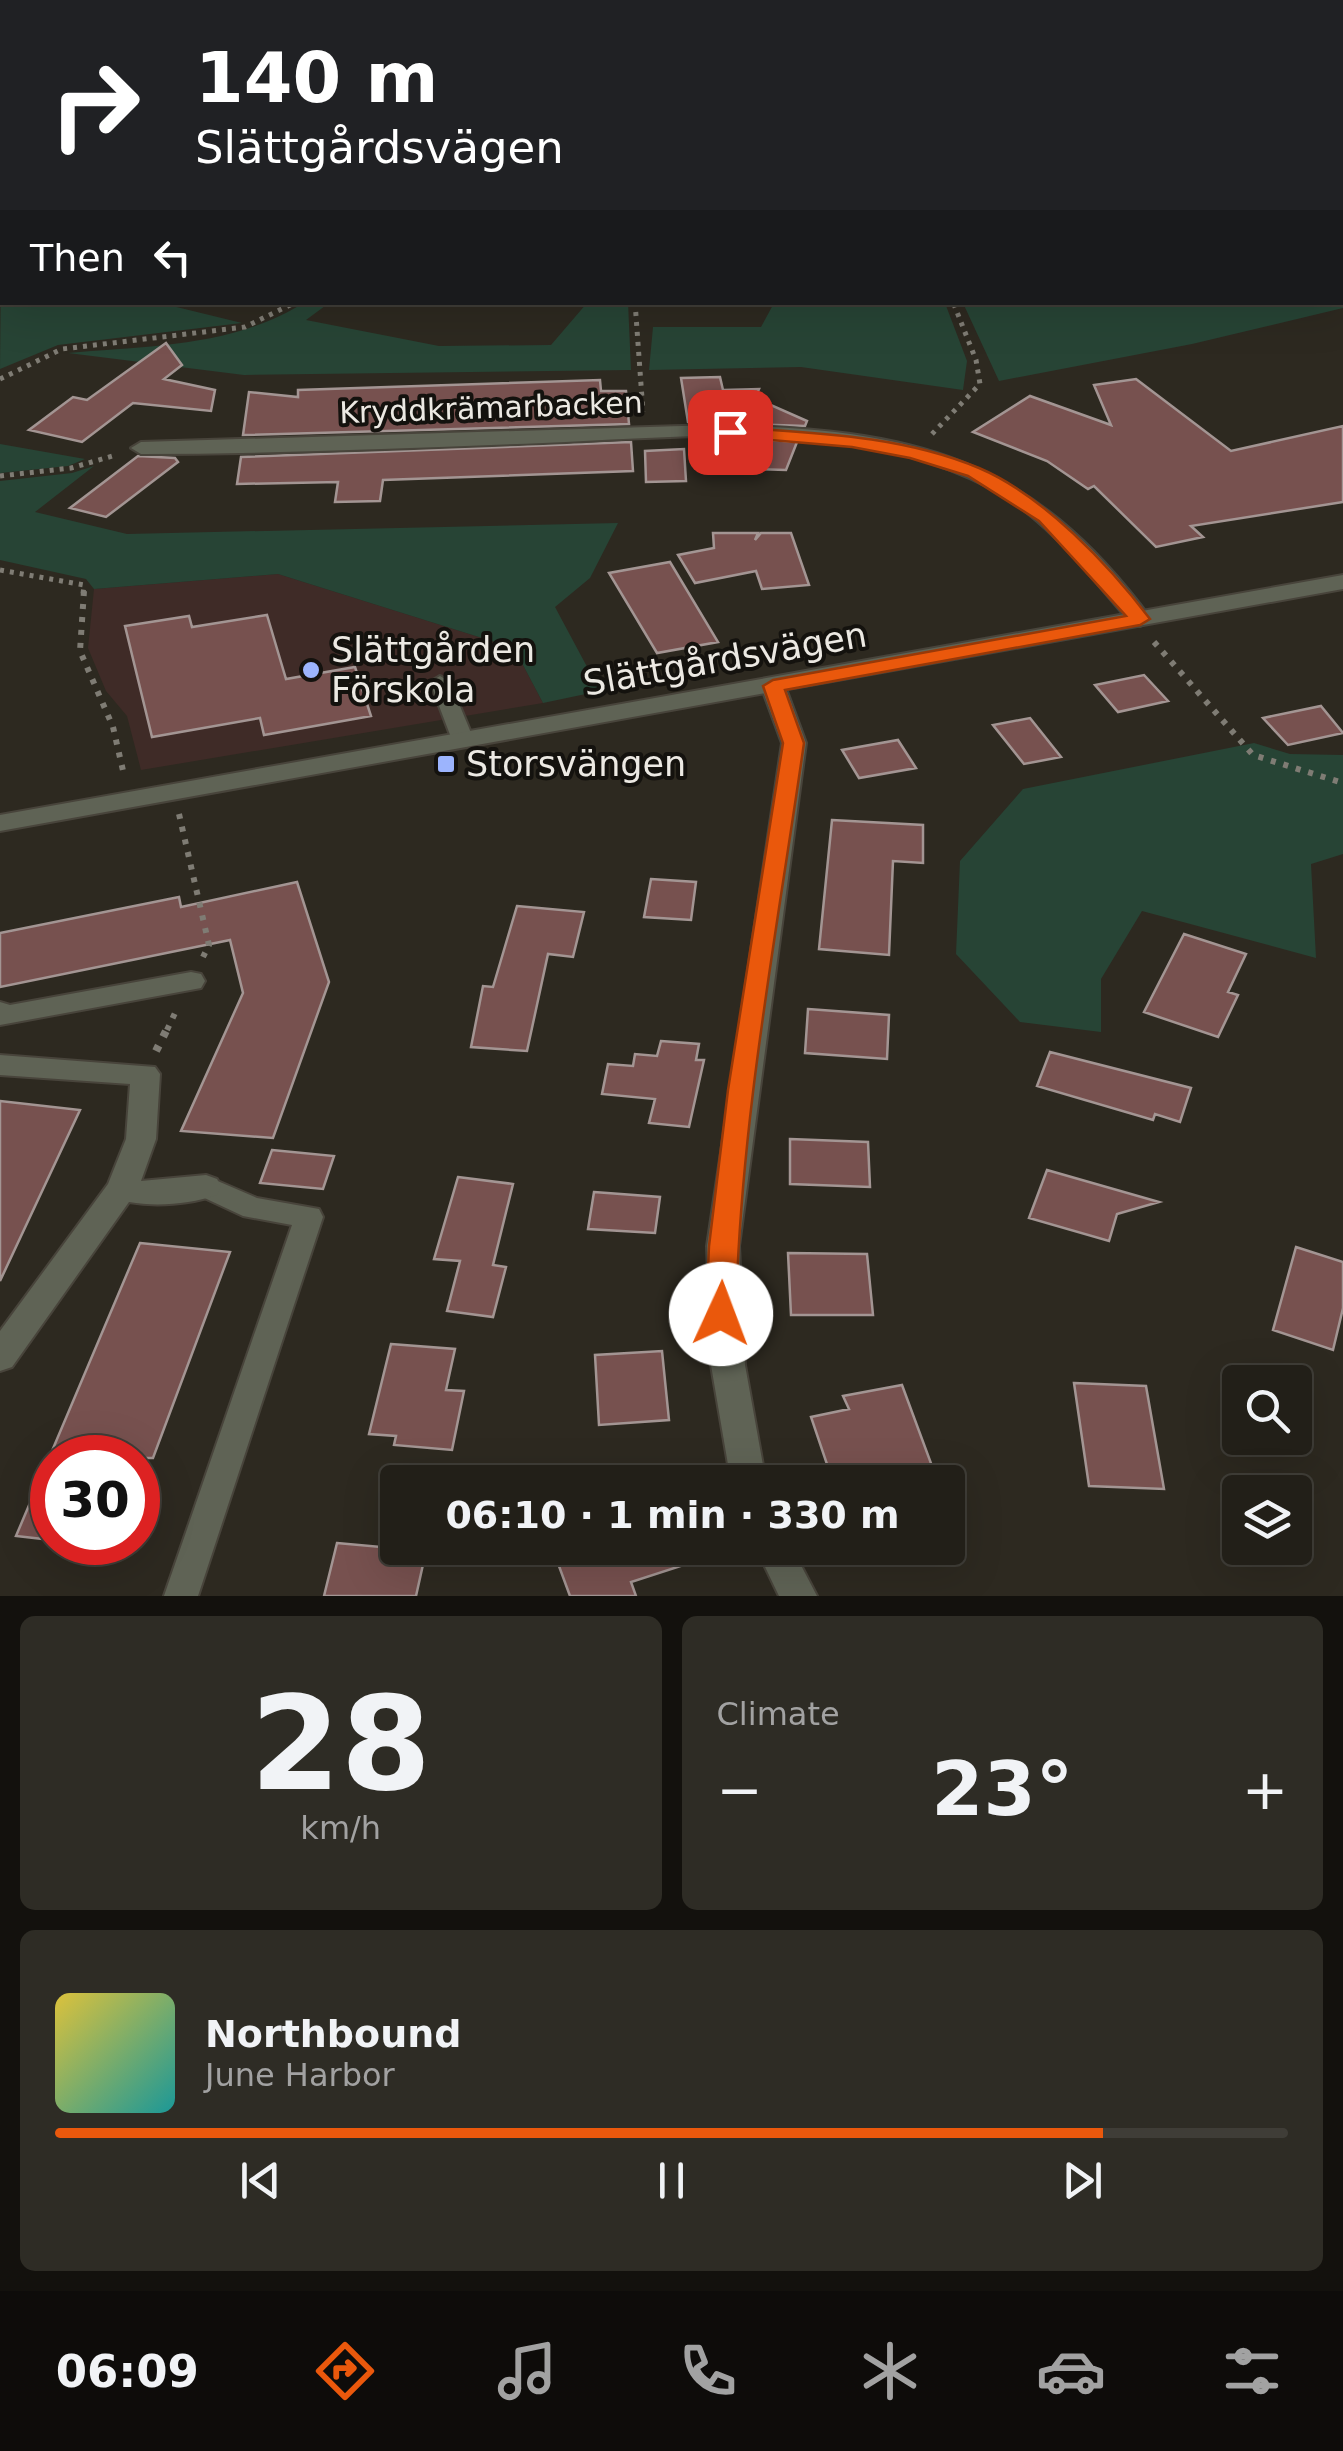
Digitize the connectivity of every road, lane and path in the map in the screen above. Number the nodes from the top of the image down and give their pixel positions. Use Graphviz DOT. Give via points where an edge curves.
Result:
graph roads {
  1 [pos="290,305"];
  2 [pos="635,305"];
  3 [pos="954,305"];
  4 [pos="0,378"];
  5 [pos="644,433"];
  6 [pos="141,448"];
  7 [pos="914,453"];
  8 [pos="0,476"];
  9 [pos="0,570"];
  10 [pos="1343,582"];
  11 [pos="1140,619"];
  12 [pos="440,682"];
  13 [pos="773,686"];
  14 [pos="463,740"];
  15 [pos="1343,782"];
  16 [pos="130,800"];
  17 [pos="179,812"];
  18 [pos="0,824"];
  19 [pos="191,981"];
  20 [pos="0,1012"];
  21 [pos="0,1064"];
  22 [pos="144,1074"];
  23 [pos="206,1187"];
  24 [pos="122,1189"];
  25 [pos="0,1357"];
  26 [pos="744,1465"];
  27 [pos="782,1565"];
  28 [pos="181,1596"];
  29 [pos="798,1596"];
  1 -- 4 [label="path" via="245,328 62,349"];
  2 -- 5 [label="path"];
  3 -- 7 [label="path" via="980,384"];
  5 -- 6 [label="street, Kryddkrämarbacken"];
  5 -- 7 [label="street, Kryddkrämarbacken" via="790,435"];
  6 -- 8 [label="path" via="70,468"];
  7 -- 11 [label="street, Kryddkrämarbacken" via="974,472 1028,503"];
  9 -- 16 [label="path" via="84,585 80,651 113,727"];
  10 -- 11 [label="street, Slättgårdsvägen"];
  11 -- 13 [label="street, Slättgårdsvägen"];
  11 -- 15 [label="path" via="1253,755"];
  12 -- 14 [label="lane"];
  13 -- 14 [label="street, Slättgårdsvägen"];
  13 -- 26 [label="street" via="794,743 723,1246 721,1314"];
  14 -- 16 [label="street, Slättgårdsvägen"];
  16 -- 18 [label="street, Slättgårdsvägen"];
  17 -- 19 [label="path" via="209,944"];
  19 -- 20 [label="street"];
  19 -- 22 [label="path"];
  21 -- 22 [label="street"];
  22 -- 24 [label="street" via="141,1139"];
  23 -- 24 [label="street" via="150,1194"];
  23 -- 28 [label="lane" via="253,1208 310,1217"];
  24 -- 25 [label="street"];
  27 -- 29 [label="street"];
}
